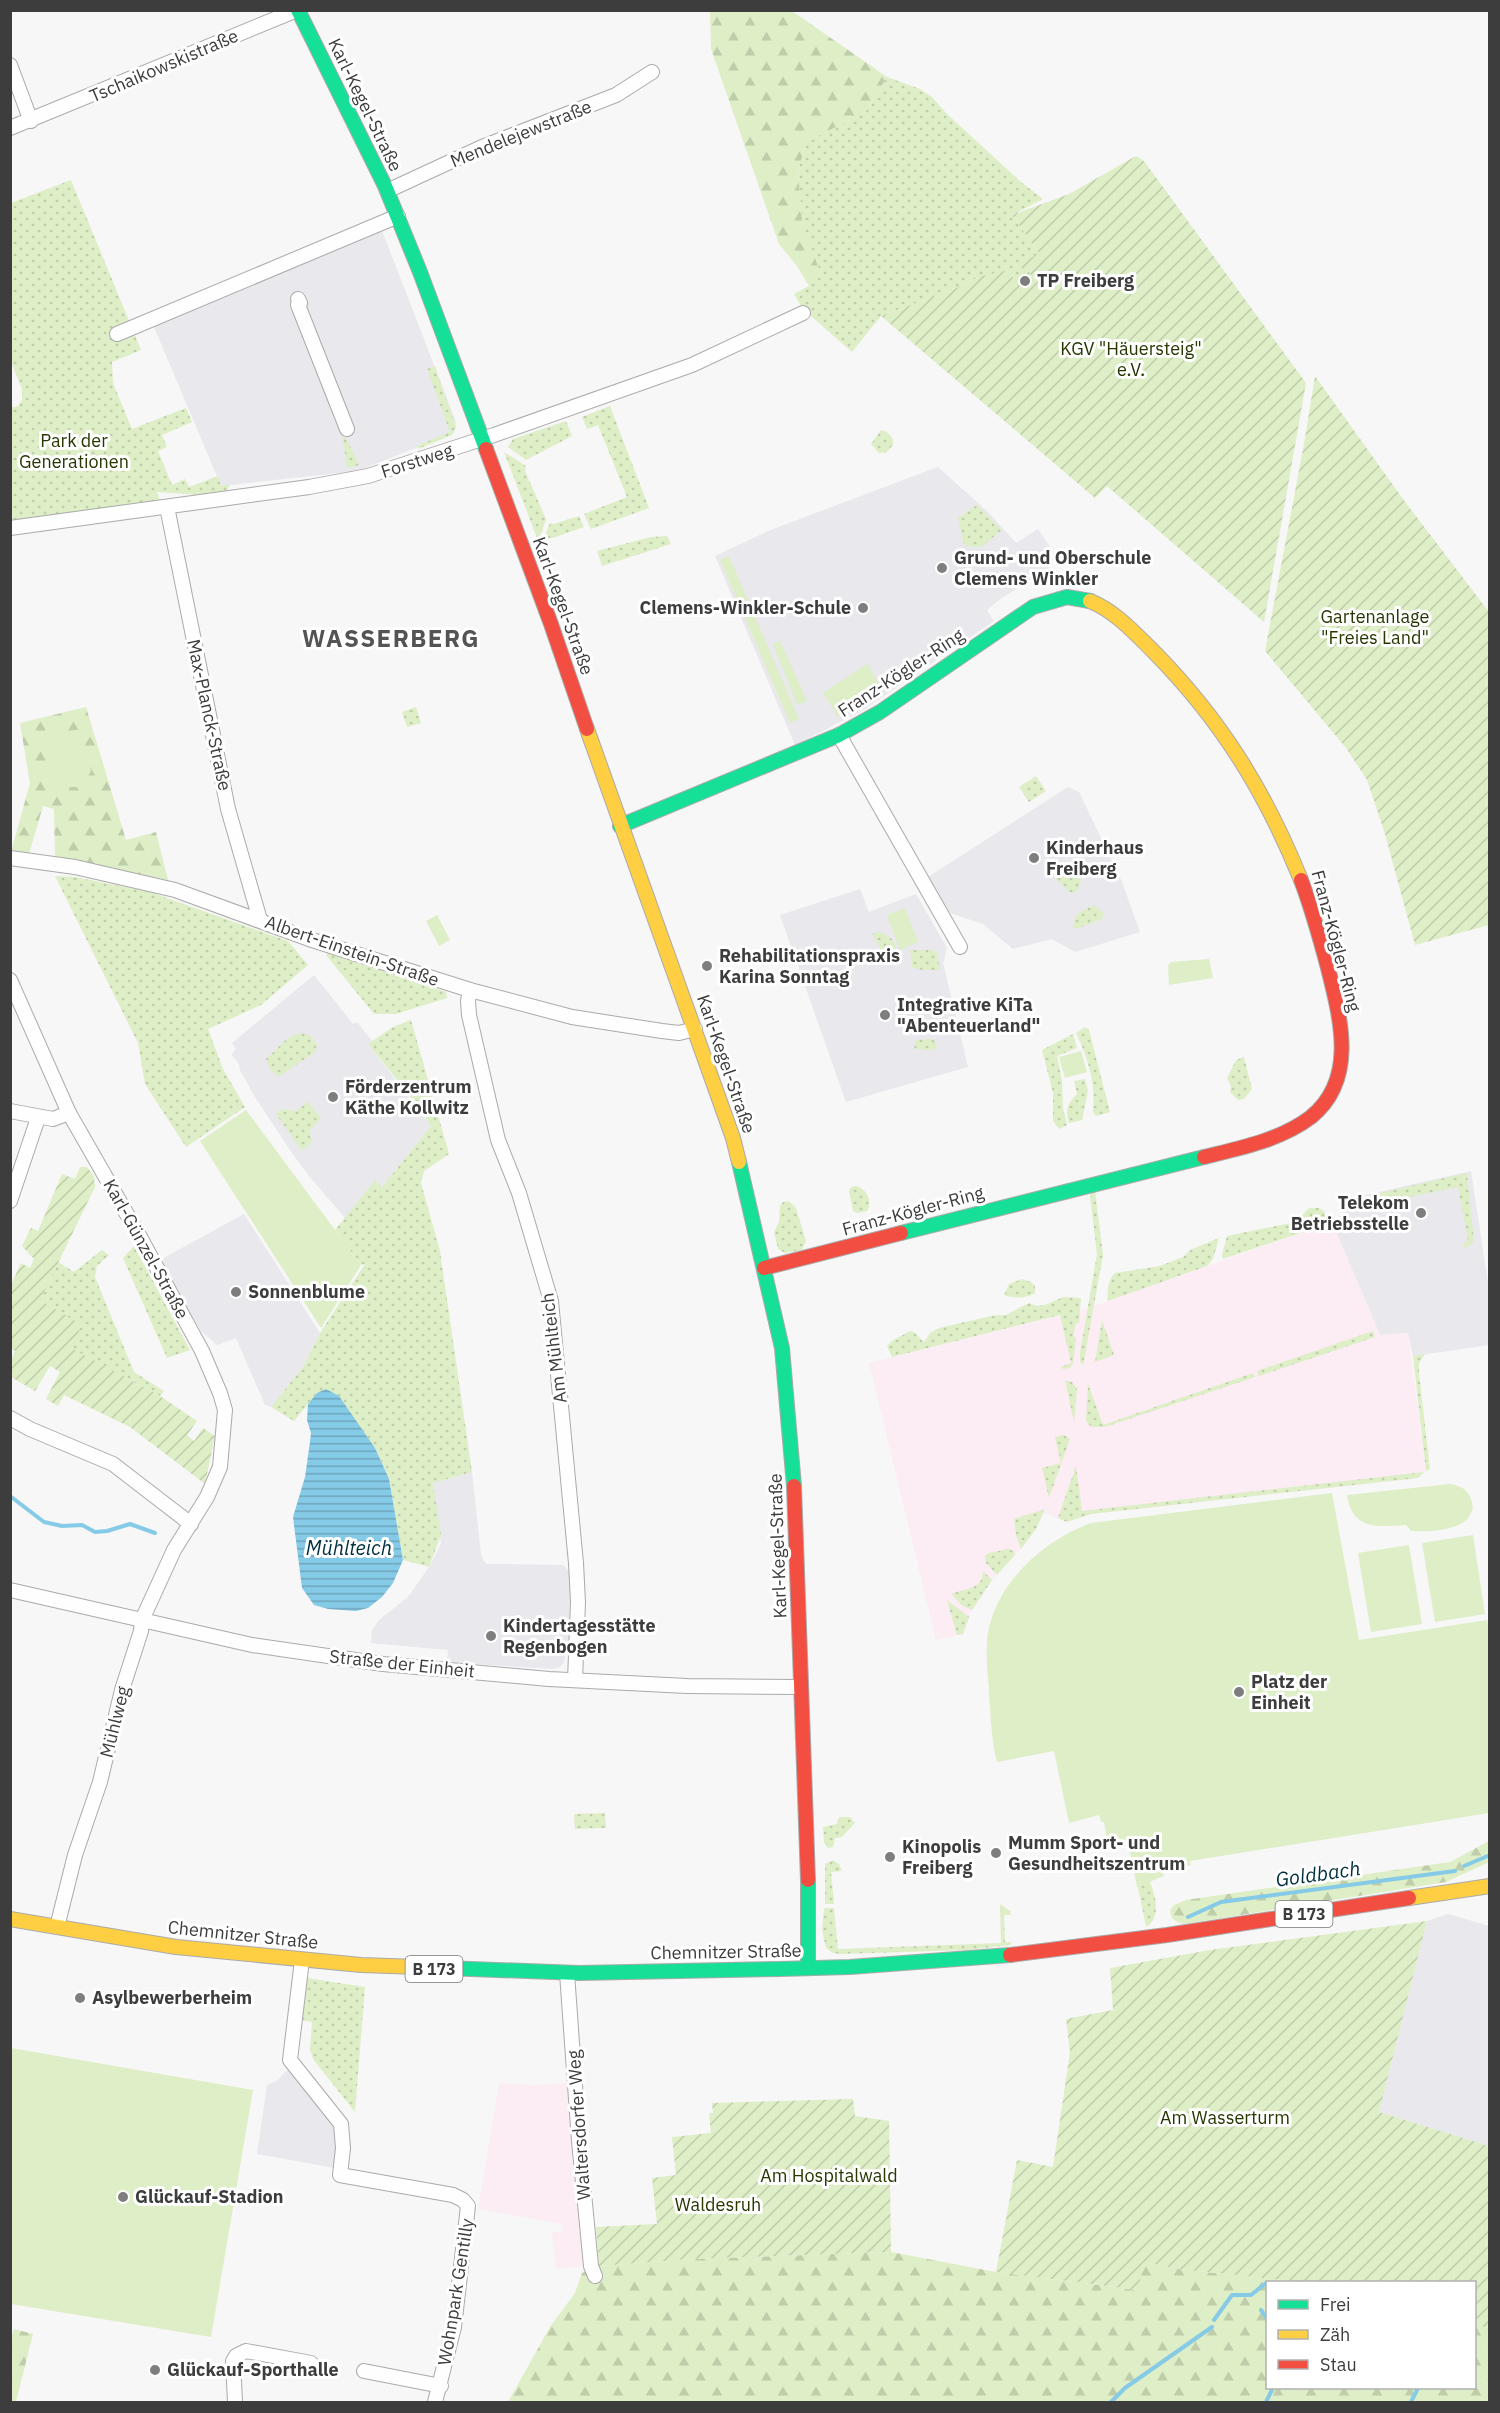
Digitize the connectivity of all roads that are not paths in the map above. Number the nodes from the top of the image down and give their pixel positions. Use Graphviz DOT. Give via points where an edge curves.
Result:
graph roads {
  1 [pos="298,10"];
  2 [pos="10,65"];
  3 [pos="652,72"];
  4 [pos="31,121"];
  5 [pos="10,128"];
  6 [pos="387,191"];
  7 [pos="398,216"];
  8 [pos="298,299"];
  9 [pos="803,313"];
  10 [pos="117,334"];
  11 [pos="347,429"];
  12 [pos="482,439"];
  13 [pos="166,507"];
  14 [pos="10,528"];
  15 [pos="839,735"];
  16 [pos="620,826"];
  17 [pos="10,858"];
  18 [pos="260,920"];
  19 [pos="960,947"];
  20 [pos="10,980"];
  21 [pos="470,990"];
  22 [pos="695,1029"];
  23 [pos="10,1111"];
  24 [pos="69,1113"];
  25 [pos="38,1118"];
  26 [pos="10,1201"];
  27 [pos="764,1268"];
  28 [pos="10,1418"];
  29 [pos="191,1524"];
  30 [pos="10,1590"];
  31 [pos="142,1620"];
  32 [pos="575,1680"];
  33 [pos="800,1687"];
  34 [pos="1490,1886"];
  35 [pos="10,1918"];
  36 [pos="57,1927"];
  37 [pos="302,1960"];
  38 [pos="808,1968"];
  39 [pos="567,1973"];
  40 [pos="596,2276"];
  41 [pos="311,2363"];
  42 [pos="364,2371"];
  43 [pos="441,2386"];
  44 [pos="236,2403"];
  45 [pos="435,2403"];
  1 -- 4 [label="street, Tschaikowskistraße"];
  1 -- 6 [label="street, Karl-Kegel-Straße"];
  2 -- 4 [label="street"];
  3 -- 6 [label="street, Mendelejewstraße" via="616,95 482,147"];
  4 -- 5 [label="street, Tschaikowskistraße"];
  6 -- 7 [label="street, Karl-Kegel-Straße"];
  7 -- 10 [label="street"];
  7 -- 12 [label="street, Karl-Kegel-Straße"];
  8 -- 11 [label="street"];
  9 -- 12 [label="street, Forstweg" via="692,365"];
  12 -- 13 [label="street, Forstweg" via="357,479"];
  12 -- 16 [label="street, Karl-Kegel-Straße"];
  13 -- 14 [label="street, Forstweg"];
  13 -- 18 [label="street, Max-Planck-Straße" via="228,808"];
  15 -- 16 [label="street, Franz-Kögler-Ring"];
  15 -- 19 [label="street, Franz-Kögler-Ring"];
  15 -- 27 [label="street, Franz-Kögler-Ring" via="880,712 1033,608 1073,597 1102,607 1157,655 1212,713 1264,793 1301,876 1326,959 1341,1028 1342,1060 1337,1081 1326,1100 1305,1122 1282,1135"];
  16 -- 22 [label="street, Karl-Kegel-Straße"];
  17 -- 18 [label="street, Albert-Einstein-Straße" via="75,867 175,890"];
  18 -- 21 [label="street, Albert-Einstein-Straße"];
  20 -- 24 [label="street, Karl-Günzel-Straße"];
  21 -- 22 [label="street, Albert-Einstein-Straße" via="572,1017 670,1032"];
  21 -- 32 [label="street, Am Mühlteich" via="469,1015 498,1140 519,1193 551,1301 576,1563"];
  22 -- 27 [label="street, Karl-Kegel-Straße" via="733,1138"];
  23 -- 25 [label="street"];
  24 -- 25 [label="street" via="53,1119"];
  24 -- 29 [label="street, Karl-Günzel-Straße" via="146,1246 220,1393 225,1427 220,1467"];
  25 -- 26 [label="street"];
  27 -- 33 [label="street, Karl-Kegel-Straße" via="782,1348 793,1456"];
  28 -- 29 [label="street" via="113,1464"];
  29 -- 31 [label="street, Mühlweg" via="174,1550"];
  30 -- 31 [label="street, Straße der Einheit"];
  31 -- 32 [label="street, Straße der Einheit" via="252,1646 383,1664"];
  31 -- 36 [label="street, Mühlweg"];
  32 -- 33 [label="street, Straße der Einheit"];
  33 -- 38 [label="street, Karl-Kegel-Straße"];
  34 -- 38 [label="street, Chemnitzer Straße / B 173" via="995,1958"];
  35 -- 36 [label="street, Chemnitzer Straße / B 173"];
  36 -- 37 [label="street, Chemnitzer Straße / B 173" via="176,1947"];
  37 -- 39 [label="street, Chemnitzer Straße / B 173"];
  37 -- 43 [label="street, Wohnpark Gentilly" via="290,2060 341,2124 340,2175 453,2195 468,2206 454,2327"];
  38 -- 39 [label="street, Chemnitzer Straße / B 173"];
  39 -- 40 [label="street, Waltersdorfer Weg" via="583,2187 591,2266"];
  41 -- 44 [label="street" via="239,2354 233,2361"];
  42 -- 43 [label="street, Wohnpark Gentilly"];
  43 -- 45 [label="street, Wohnpark Gentilly"];
}
